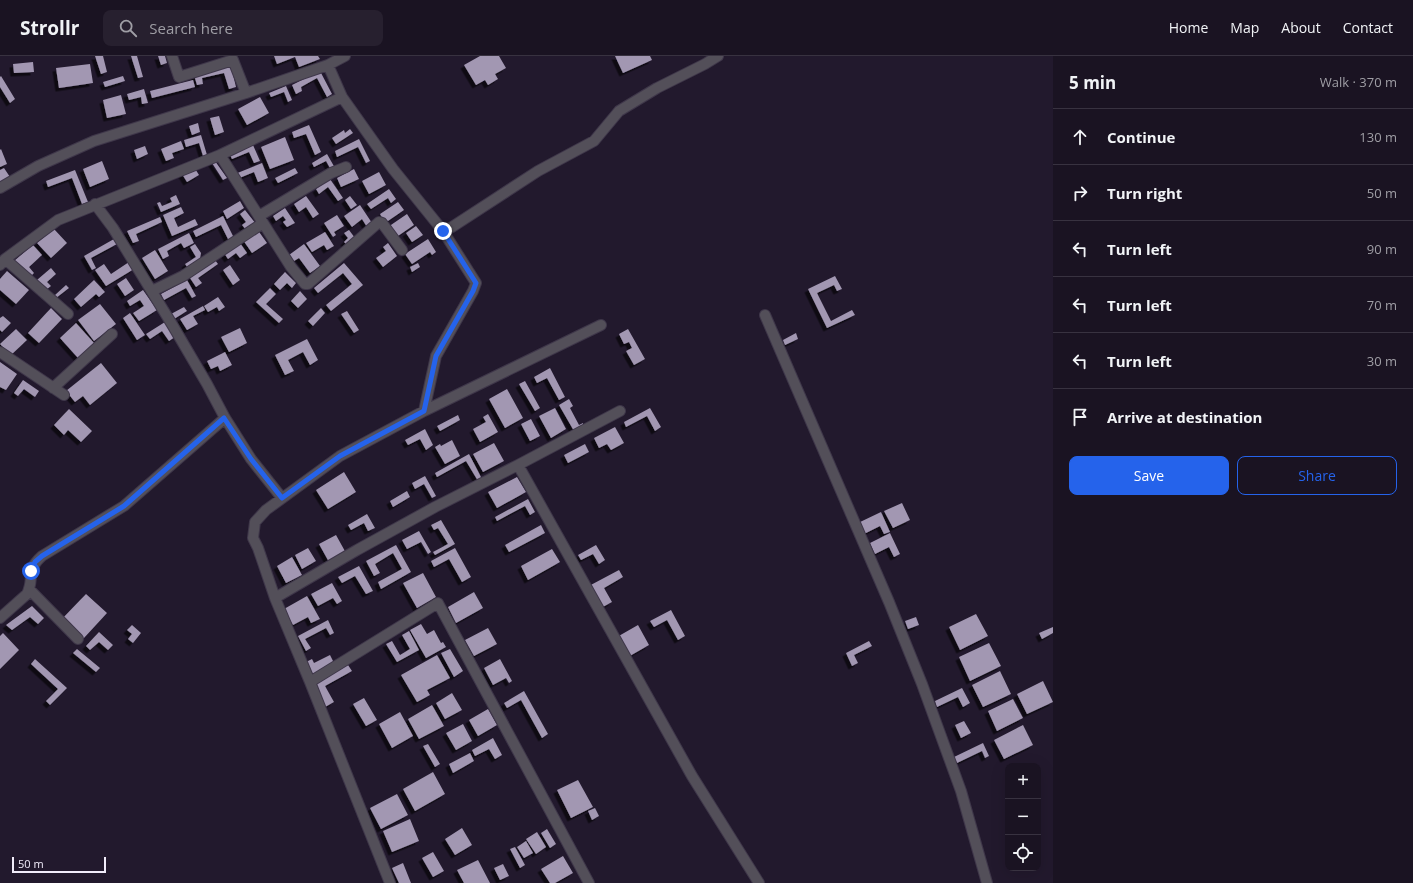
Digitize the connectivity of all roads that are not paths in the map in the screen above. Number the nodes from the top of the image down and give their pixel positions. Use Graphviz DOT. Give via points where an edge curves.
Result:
graph roads {
  1 [pos="172,56"];
  2 [pos="345,56"];
  3 [pos="718,56"];
  4 [pos="328,65"];
  5 [pos="246,93"];
  6 [pos="342,97"];
  7 [pos="220,155"];
  8 [pos="346,167"];
  9 [pos="0,188"];
  10 [pos="95,204"];
  11 [pos="261,219"];
  12 [pos="443,231"];
  13 [pos="402,250"];
  14 [pos="3,262"];
  15 [pos="152,292"];
  16 [pos="68,314"];
  17 [pos="765,315"];
  18 [pos="601,325"];
  19 [pos="112,334"];
  20 [pos="0,352"];
  21 [pos="53,388"];
  22 [pos="64,395"];
  23 [pos="424,411"];
  24 [pos="620,411"];
  25 [pos="224,418"];
  26 [pos="518,465"];
  27 [pos="282,498"];
  28 [pos="29,590"];
  29 [pos="275,598"];
  30 [pos="0,618"];
  31 [pos="78,638"];
  32 [pos="310,682"];
  33 [pos="390,883"];
  34 [pos="589,883"];
  35 [pos="759,883"];
  36 [pos="987,883"];
  1 -- 5 [label="street" via="179,77 233,60"];
  2 -- 4 [label="street"];
  3 -- 12 [label="street" via="619,111 594,141 538,171"];
  4 -- 5 [label="street"];
  4 -- 6 [label="street"];
  5 -- 9 [label="street" via="94,142 38,166"];
  6 -- 7 [label="street"];
  6 -- 12 [label="street" via="393,169"];
  7 -- 10 [label="street"];
  7 -- 11 [label="street"];
  8 -- 11 [label="street" via="331,173"];
  10 -- 14 [label="street" via="58,220"];
  10 -- 15 [label="street"];
  11 -- 13 [label="street" via="291,267 305,284 377,223 382,222"];
  11 -- 15 [label="street" via="183,276"];
  12 -- 23 [label="street" via="476,283 436,356"];
  14 -- 16 [label="street"];
  15 -- 25 [label="street" via="203,377"];
  17 -- 36 [label="street" via="922,684 961,791"];
  18 -- 23 [label="street"];
  19 -- 21 [label="street"];
  20 -- 21 [label="street"];
  21 -- 22 [label="street"];
  23 -- 27 [label="street" via="340,456"];
  24 -- 26 [label="street"];
  25 -- 27 [label="street" via="251,459"];
  25 -- 28 [label="street" via="124,506 35,562 31,571"];
  26 -- 29 [label="street" via="435,507"];
  26 -- 35 [label="street" via="692,776"];
  27 -- 29 [label="street" via="255,522 253,538"];
  28 -- 30 [label="street"];
  28 -- 31 [label="street"];
  29 -- 32 [label="street"];
  32 -- 33 [label="street"];
  32 -- 34 [label="street" via="438,603"];
}
